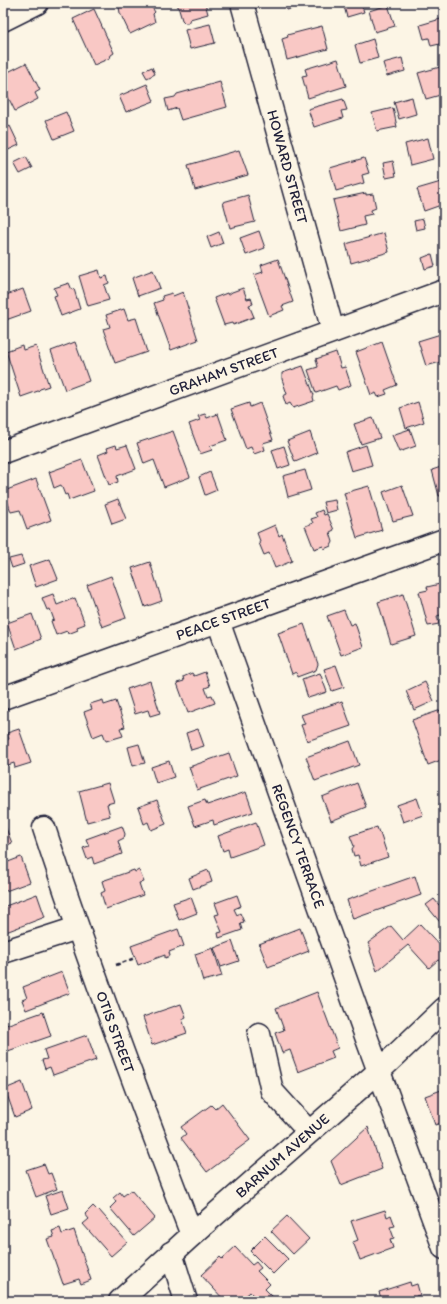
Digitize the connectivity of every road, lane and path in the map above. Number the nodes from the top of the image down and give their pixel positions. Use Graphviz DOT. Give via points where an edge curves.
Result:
graph roads {
  1 [pos="37,3"];
  2 [pos="242,3"];
  3 [pos="3,20"];
  4 [pos="444,291"];
  5 [pos="333,331"];
  6 [pos="3,452"];
  7 [pos="444,540"];
  8 [pos="218,621"];
  9 [pos="3,698"];
  10 [pos="44,828"];
  11 [pos="77,928"];
  12 [pos="3,952"];
  13 [pos="135,958"];
  14 [pos="116,965"];
  15 [pos="444,1009"];
  16 [pos="259,1034"];
  17 [pos="379,1071"];
  18 [pos="309,1132"];
  19 [pos="192,1235"];
  20 [pos="444,1248"];
  21 [pos="171,1254"];
  22 [pos="120,1301"];
  23 [pos="186,1301"];
  1 -- 3 [label="street"];
  2 -- 5 [label="street, HOWARD STREET"];
  4 -- 5 [label="street, GRAHAM STREET"];
  5 -- 6 [label="street, GRAHAM STREET"];
  7 -- 8 [label="street, PEACE STREET"];
  8 -- 9 [label="street, PEACE STREET"];
  8 -- 17 [label="street, REGENCY TERRACE"];
  10 -- 11 [label="street, OTIS STREET"];
  11 -- 12 [label="street"];
  11 -- 19 [label="street, OTIS STREET"];
  13 -- 14 [label="path"];
  15 -- 17 [label="street, BARNUM AVENUE"];
  16 -- 18 [label="street" via="272,1091"];
  17 -- 18 [label="street, BARNUM AVENUE"];
  17 -- 20 [label="street, REGENCY TERRACE"];
  18 -- 19 [label="street, BARNUM AVENUE"];
  19 -- 21 [label="street, BARNUM AVENUE"];
  21 -- 22 [label="street, BARNUM AVENUE"];
  21 -- 23 [label="street"];
}
